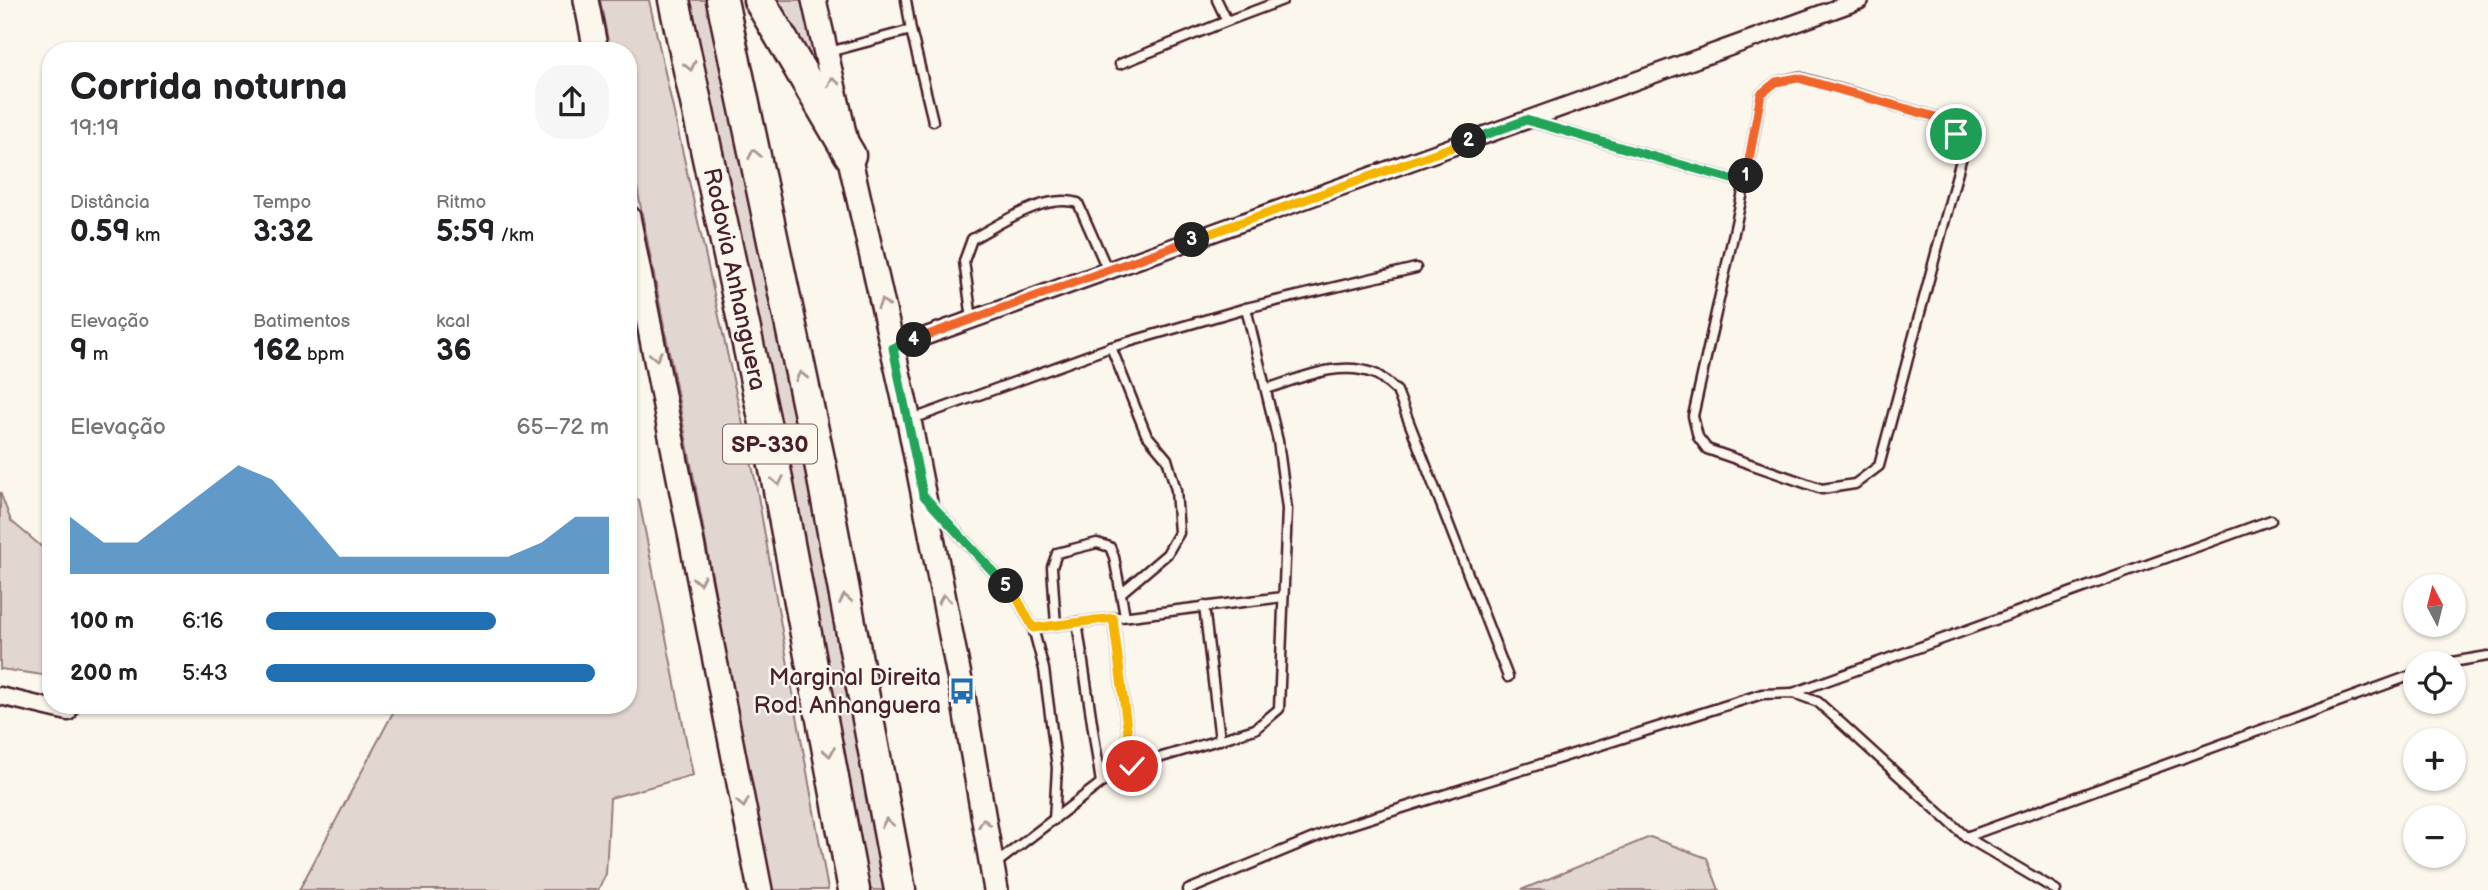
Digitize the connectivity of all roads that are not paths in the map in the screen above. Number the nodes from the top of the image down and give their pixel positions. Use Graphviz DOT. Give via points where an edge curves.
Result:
graph roads {
  1 [pos="586,0"];
  2 [pos="674,0"];
  3 [pos="722,0"];
  4 [pos="759,0"];
  5 [pos="814,0"];
  6 [pos="906,0"];
  7 [pos="1217,0"];
  8 [pos="1283,0"];
  9 [pos="1860,0"];
  10 [pos="1227,21"];
  11 [pos="911,30"];
  12 [pos="594,42"];
  13 [pos="826,53"];
  14 [pos="1120,64"];
  15 [pos="1526,120"];
  16 [pos="933,121"];
  17 [pos="850,155"];
  18 [pos="1745,183"];
  19 [pos="637,263"];
  20 [pos="1416,268"];
  21 [pos="1108,271"];
  22 [pos="1246,308"];
  23 [pos="972,319"];
  24 [pos="1111,347"];
  25 [pos="893,348"];
  26 [pos="1266,389"];
  27 [pos="909,421"];
  28 [pos="923,495"];
  29 [pos="2271,520"];
  30 [pos="1121,593"];
  31 [pos="1283,597"];
  32 [pos="1204,607"];
  33 [pos="1125,616"];
  34 [pos="1113,618"];
  35 [pos="1077,622"];
  36 [pos="1056,625"];
  37 [pos="1033,628"];
  38 [pos="2488,656"];
  39 [pos="2466,660"];
  40 [pos="1508,677"];
  41 [pos="2403,678"];
  42 [pos="1793,693"];
  43 [pos="0,696"];
  44 [pos="42,706"];
  45 [pos="1220,740"];
  46 [pos="1132,766"];
  47 [pos="1101,783"];
  48 [pos="1054,820"];
  49 [pos="1966,837"];
  50 [pos="992,867"];
  51 [pos="760,890"];
  52 [pos="854,890"];
  53 [pos="900,890"];
  54 [pos="996,890"];
  55 [pos="1188,890"];
  56 [pos="2056,890"];
  1 -- 12 [label="street"];
  2 -- 52 [label="highway, Rodovia Anhanguera / SP-330, one-way" via="776,474"];
  53 -- 3 [label="highway, Rodovia Anhanguera / SP-330, one-way" via="821,468"];
  4 -- 17 [label="highway"];
  5 -- 13 [label="street"];
  6 -- 11 [label="lane"];
  7 -- 10 [label="lane"];
  8 -- 10 [label="lane"];
  9 -- 15 [label="street"];
  10 -- 14 [label="lane"];
  11 -- 13 [label="lane"];
  11 -- 16 [label="lane"];
  17 -- 13 [label="street, one-way"];
  15 -- 18 [label="lane"];
  15 -- 21 [label="street"];
  25 -- 17 [label="street, one-way"];
  18 -- 18 [label="lane" via="1693,416 1698,437 1707,449 1822,489 1855,484 1879,466 1962,156 1956,134 1939,118 1798,78 1776,82 1761,94"];
  19 -- 51 [label="street, one-way"];
  20 -- 22 [label="lane"];
  21 -- 23 [label="street"];
  21 -- 23 [label="lane" via="1078,203 1064,199 1046,202 972,239 964,261"];
  22 -- 24 [label="lane"];
  22 -- 26 [label="lane"];
  23 -- 25 [label="street"];
  24 -- 27 [label="lane"];
  24 -- 30 [label="lane" via="1146,434 1167,459 1176,490 1179,533 1167,554"];
  25 -- 27 [label="street"];
  26 -- 31 [label="lane" via="1287,509"];
  26 -- 40 [label="lane" via="1329,370 1357,369 1377,374 1397,391"];
  27 -- 28 [label="street"];
  28 -- 37 [label="lane" via="1017,598"];
  50 -- 28 [label="street, one-way"];
  29 -- 42 [label="lane"];
  30 -- 33 [label="lane"];
  30 -- 36 [label="lane" via="1110,547 1097,543 1057,553 1052,568"];
  31 -- 32 [label="lane"];
  31 -- 45 [label="lane" via="1279,709 1255,729"];
  32 -- 33 [label="lane"];
  32 -- 45 [label="lane"];
  33 -- 34 [label="lane"];
  34 -- 35 [label="lane"];
  34 -- 46 [label="lane"];
  35 -- 36 [label="lane"];
  35 -- 47 [label="lane"];
  36 -- 37 [label="lane"];
  37 -- 48 [label="lane" via="1044,669 1057,768"];
  38 -- 39 [label="lane"];
  41 -- 49 [label="lane"];
  42 -- 49 [label="lane" via="1818,702"];
  42 -- 55 [label="lane" via="1762,694 1333,830"];
  43 -- 44 [label="street"];
  45 -- 46 [label="lane"];
  46 -- 47 [label="lane"];
  47 -- 48 [label="lane"];
  48 -- 50 [label="lane"];
  49 -- 56 [label="lane"];
  50 -- 54 [label="street"];
}
